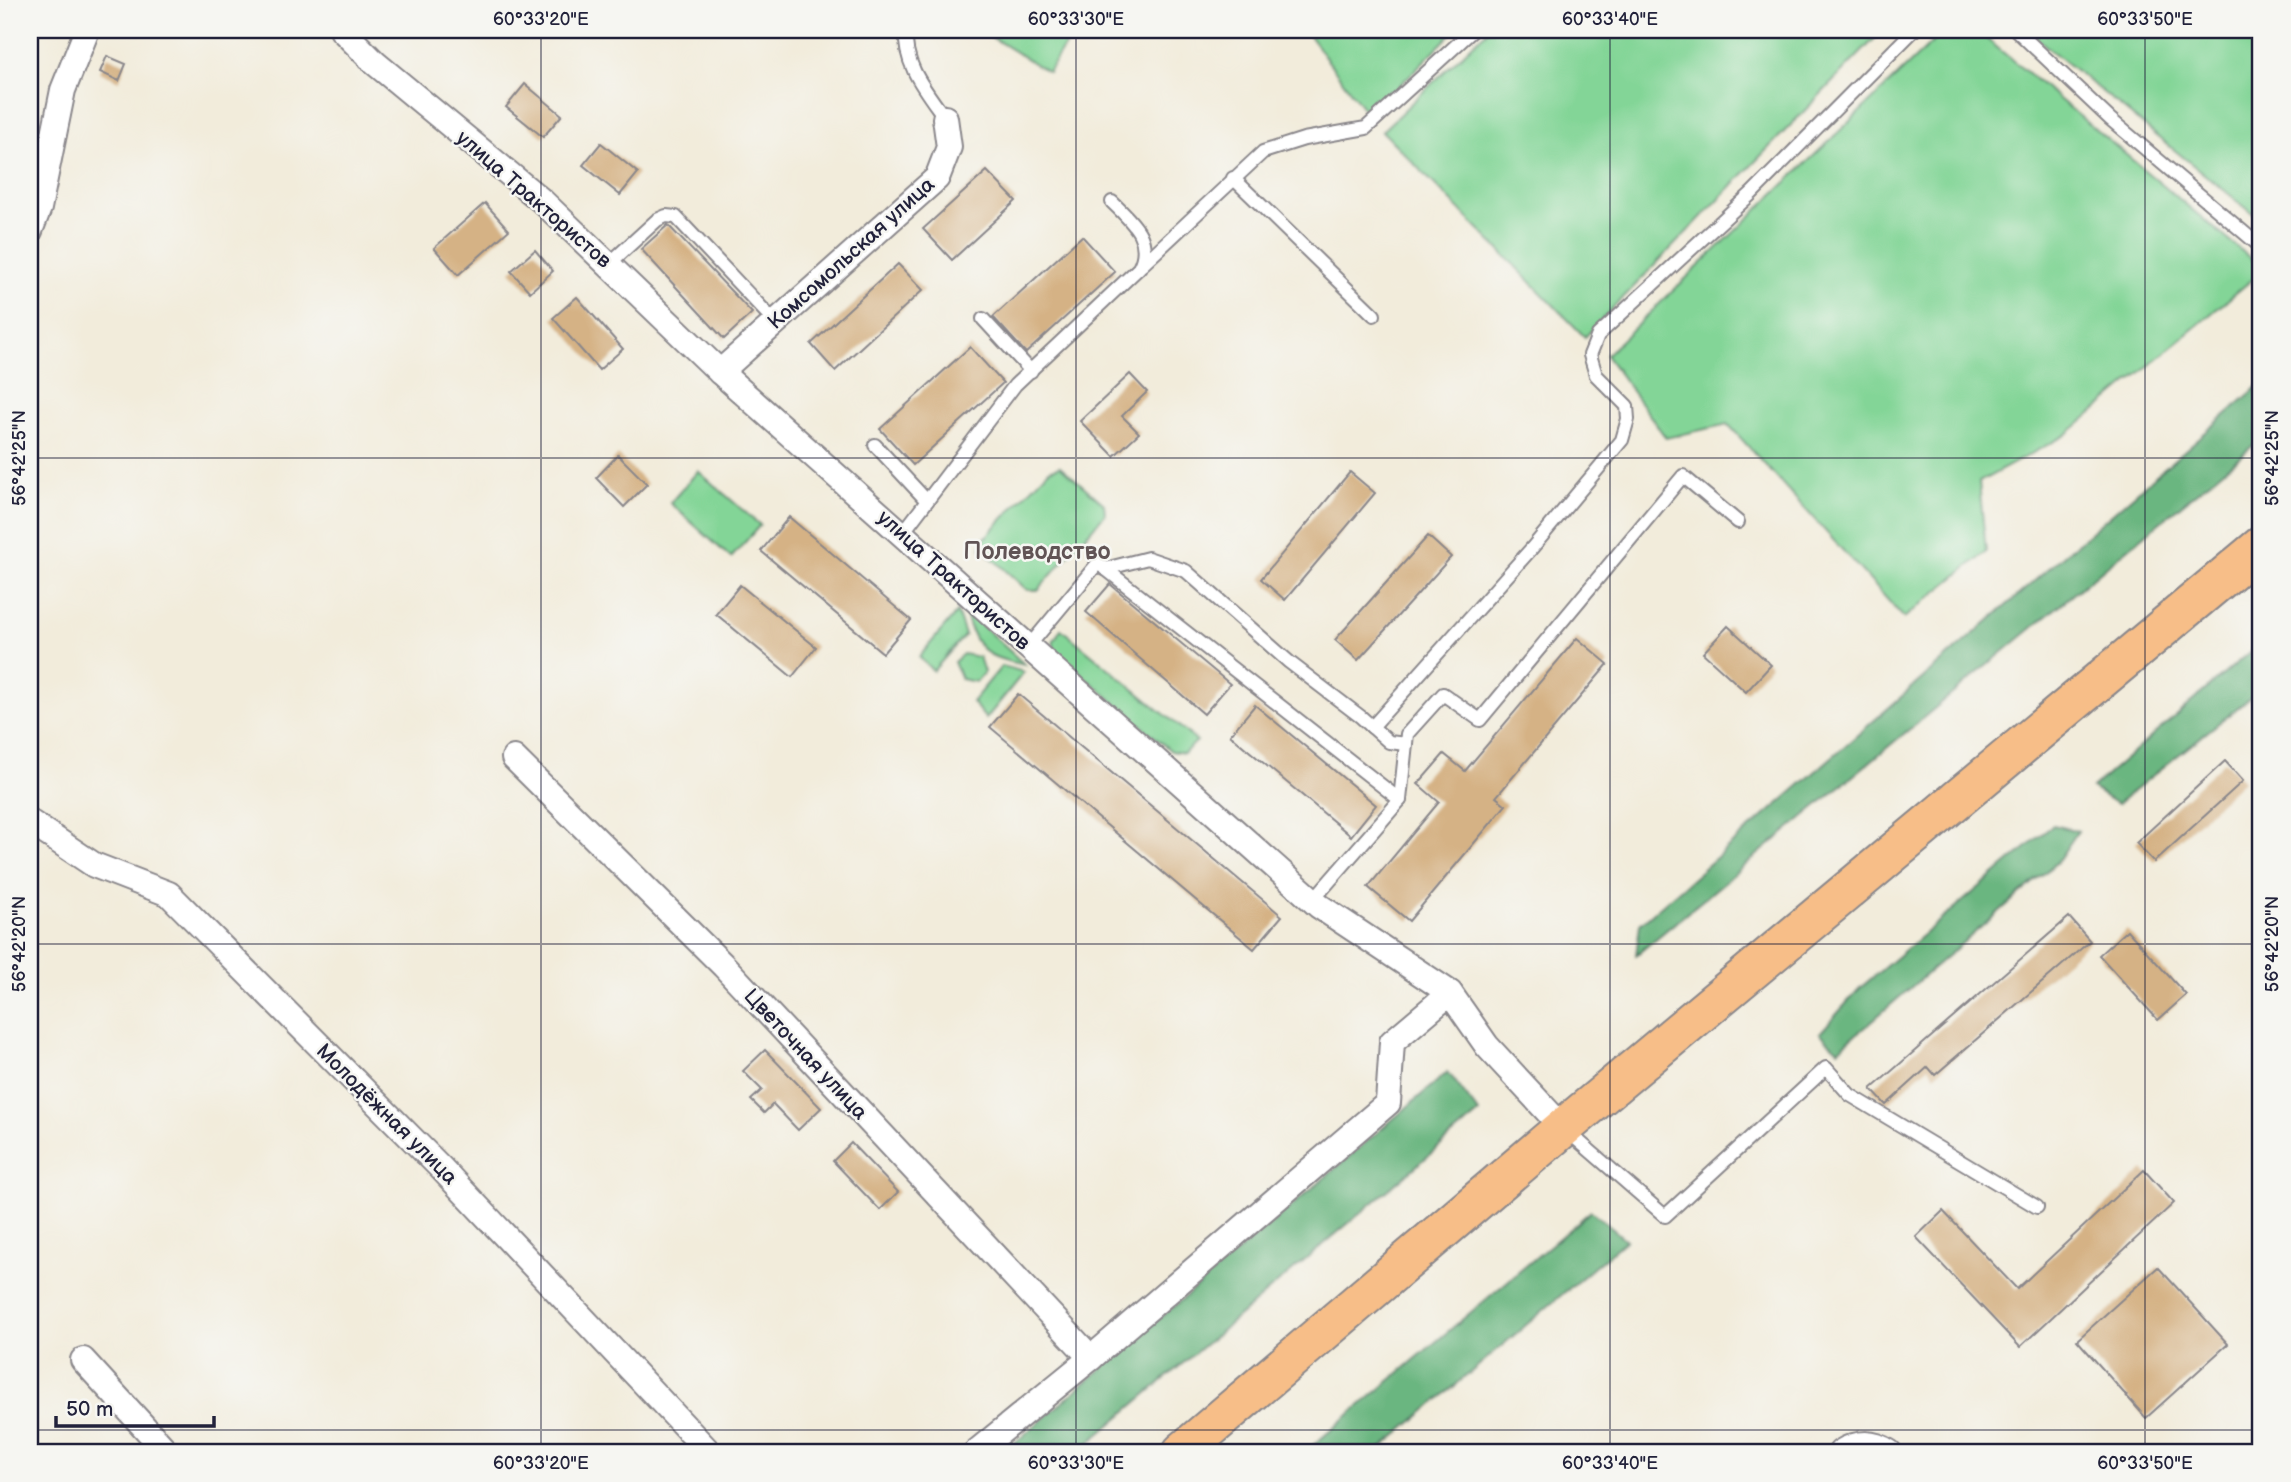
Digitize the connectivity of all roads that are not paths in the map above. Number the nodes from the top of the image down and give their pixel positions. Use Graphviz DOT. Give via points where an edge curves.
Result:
graph roads {
  1 [pos="87,30"];
  2 [pos="342,30"];
  3 [pos="906,30"];
  4 [pos="1472,30"];
  5 [pos="1914,30"];
  6 [pos="2016,30"];
  7 [pos="945,118"];
  8 [pos="1233,178"];
  9 [pos="1112,202"];
  10 [pos="30,232"];
  11 [pos="2261,247"];
  12 [pos="609,264"];
  13 [pos="1139,268"];
  14 [pos="1374,315"];
  15 [pos="983,319"];
  16 [pos="775,323"];
  17 [pos="1031,371"];
  18 [pos="720,372"];
  19 [pos="875,444"];
  20 [pos="927,501"];
  21 [pos="1738,522"];
  22 [pos="902,534"];
  23 [pos="2261,546"];
  24 [pos="1105,569"];
  25 [pos="1028,646"];
  26 [pos="1372,727"];
  27 [pos="1406,744"];
  28 [pos="514,758"];
  29 [pos="1400,800"];
  30 [pos="30,822"];
  31 [pos="1313,900"];
  32 [pos="1450,993"];
  33 [pos="1563,1128"];
  34 [pos="2037,1207"];
  35 [pos="1091,1358"];
  36 [pos="83,1360"];
  37 [pos="167,1452"];
  38 [pos="709,1452"];
  39 [pos="976,1452"];
  40 [pos="1182,1452"];
  41 [pos="1840,1452"];
  42 [pos="1889,1452"];
  1 -- 10 [label="street" via="64,90"];
  2 -- 12 [label="street, улица Трактористов" via="374,63 542,201"];
  3 -- 7 [label="lane" via="914,75"];
  4 -- 8 [label="lane" via="1366,128 1263,152"];
  5 -- 26 [label="lane" via="1752,193 1598,335 1590,355 1596,375 1627,406 1622,440"];
  6 -- 11 [label="lane" via="2110,119"];
  7 -- 16 [label="street, Комсомольская улица" via="949,147 937,178"];
  8 -- 13 [label="lane"];
  8 -- 14 [label="lane"];
  9 -- 13 [label="lane" via="1144,242"];
  12 -- 16 [label="lane" via="657,220 671,216 682,221"];
  12 -- 18 [label="street, улица Трактористов"];
  13 -- 17 [label="lane"];
  15 -- 17 [label="lane"];
  16 -- 18 [label="street, Комсомольская улица"];
  17 -- 20 [label="lane" via="1012,389"];
  18 -- 22 [label="street, улица Трактористов"];
  19 -- 20 [label="lane"];
  20 -- 22 [label="lane"];
  21 -- 27 [label="lane" via="1683,476 1480,720 1443,694 1407,734"];
  22 -- 25 [label="street, улица Трактористов"];
  23 -- 33 [label="main road"];
  24 -- 25 [label="lane" via="1098,563"];
  24 -- 26 [label="lane" via="1148,558 1186,571 1289,662"];
  24 -- 29 [label="lane"];
  25 -- 31 [label="street, улица Трактористов"];
  26 -- 27 [label="lane" via="1390,742"];
  27 -- 29 [label="lane"];
  28 -- 35 [label="street, Цветочная улица" via="724,966"];
  29 -- 31 [label="lane"];
  30 -- 38 [label="street, Молодёжная улица" via="94,864 169,894 441,1168"];
  31 -- 32 [label="street, улица Трактористов"];
  32 -- 33 [label="street, улица Трактористов" via="1487,1046"];
  32 -- 35 [label="street" via="1392,1042 1388,1102"];
  33 -- 34 [label="lane" via="1665,1216 1826,1068 1850,1095"];
  33 -- 40 [label="main road"];
  35 -- 39 [label="street"];
  36 -- 37 [label="street"];
  41 -- 42 [label="street" via="1861,1443"];
}
